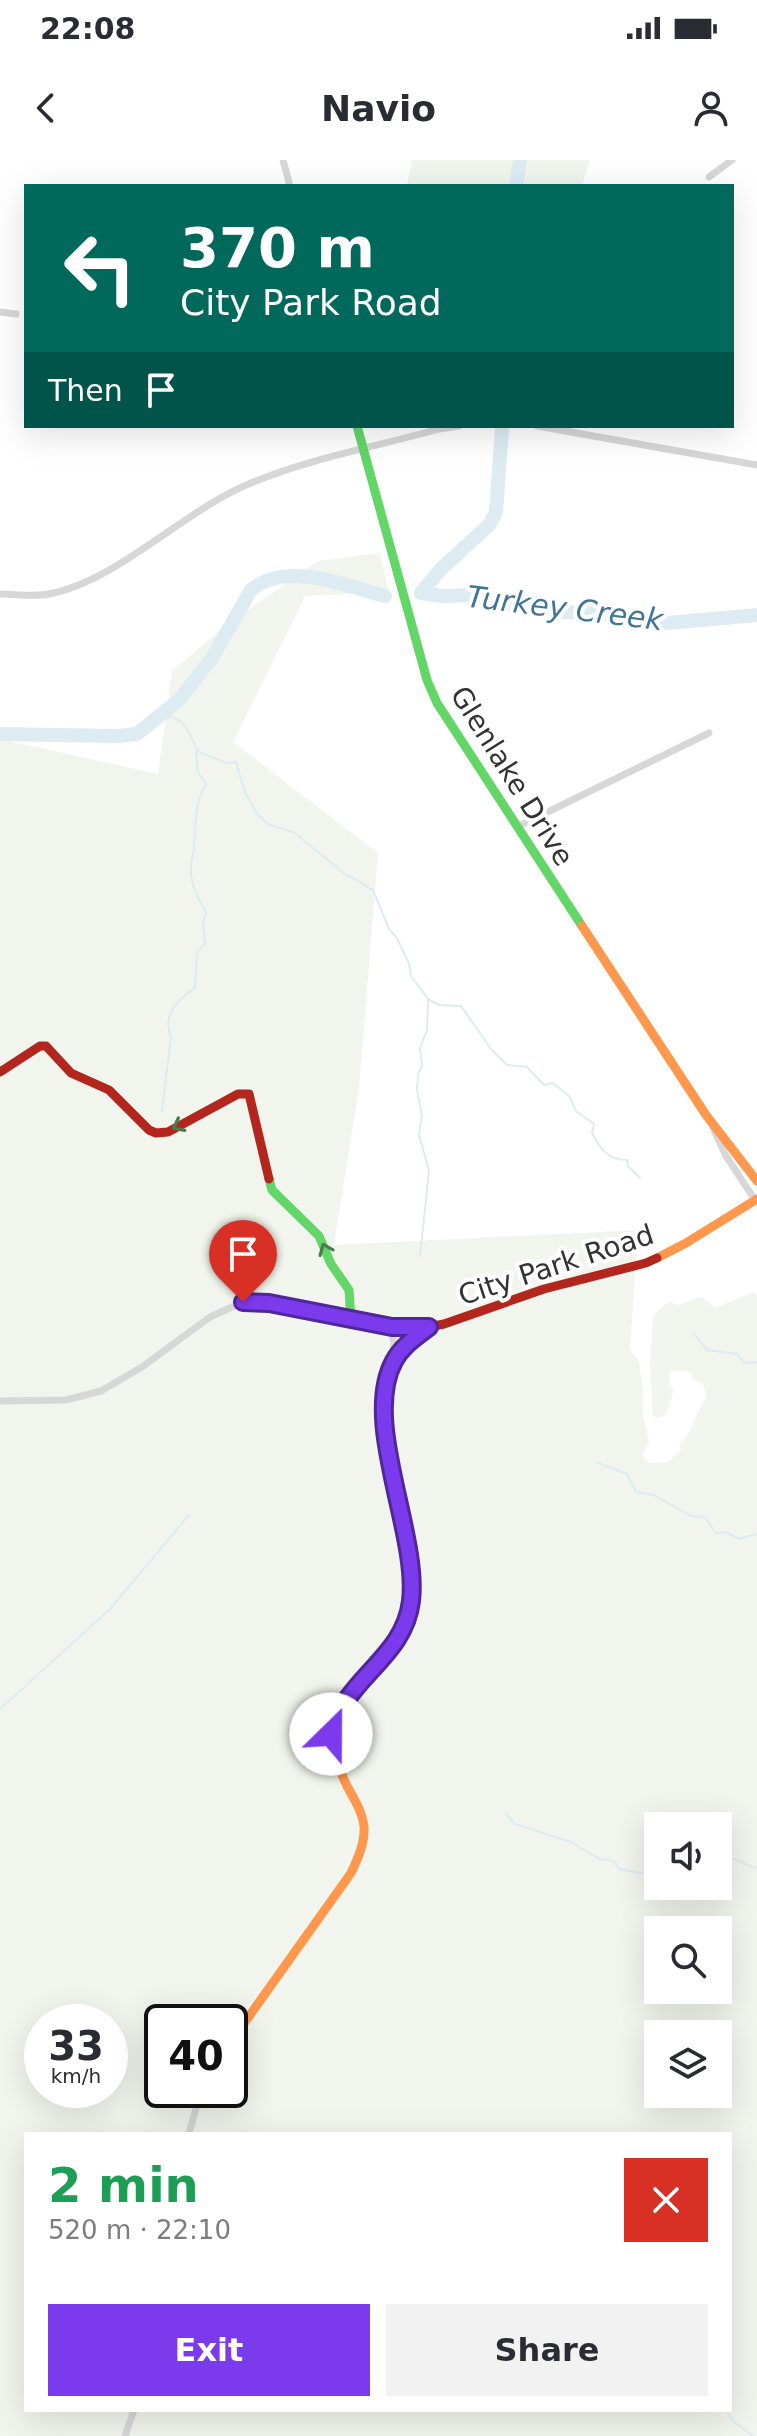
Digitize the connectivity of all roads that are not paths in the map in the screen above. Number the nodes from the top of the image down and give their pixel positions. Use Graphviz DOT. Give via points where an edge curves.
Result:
graph roads {
  1 [pos="283,160"];
  2 [pos="732,160"];
  3 [pos="709,177"];
  4 [pos="289,184"];
  5 [pos="0,312"];
  6 [pos="16,314"];
  7 [pos="357,428"];
  8 [pos="446,428"];
  9 [pos="548,428"];
  10 [pos="363,451"];
  11 [pos="757,465"];
  12 [pos="0,594"];
  13 [pos="709,733"];
  14 [pos="517,827"];
  15 [pos="0,1072"];
  16 [pos="706,1115"];
  17 [pos="757,1181"];
  18 [pos="756,1200"];
  19 [pos="351,1320"];
  20 [pos="392,1327"];
  21 [pos="429,1327"];
  22 [pos="395,1358"];
  23 [pos="0,1401"];
  24 [pos="248,2018"];
  25 [pos="196,2108"];
  26 [pos="190,2132"];
  27 [pos="133,2412"];
  28 [pos="125,2436"];
  1 -- 4 [label="street"];
  2 -- 3 [label="street"];
  5 -- 6 [label="street"];
  7 -- 10 [label="street, Glenlake Drive"];
  8 -- 10 [label="street"];
  9 -- 11 [label="street"];
  10 -- 12 [label="street" via="289,469 223,496 83,583 40,595"];
  10 -- 14 [label="street, Glenlake Drive" via="427,680 449,725"];
  13 -- 14 [label="street"];
  14 -- 16 [label="street, Glenlake Drive"];
  19 -- 15 [label="street, one-way" via="349,1290 319,1236 272,1190 249,1094 238,1094 162,1133 144,1126 109,1090 71,1073 46,1046"];
  16 -- 17 [label="street, Glenlake Drive"];
  16 -- 18 [label="street, Glenlake Drive"];
  18 -- 21 [label="street, City Park Road" via="646,1263"];
  19 -- 20 [label="street, City Park Road"];
  19 -- 23 [label="street, City Park Road" via="243,1302 210,1317 101,1391 66,1400"];
  20 -- 21 [label="street, City Park Road"];
  20 -- 22 [label="street"];
  21 -- 22 [label="street"];
  22 -- 24 [label="street" via="384,1410 412,1567 411,1603 400,1638 349,1693 331,1734 339,1769 360,1806 362,1852"];
  25 -- 26 [label="street"];
  27 -- 28 [label="street"];
}
